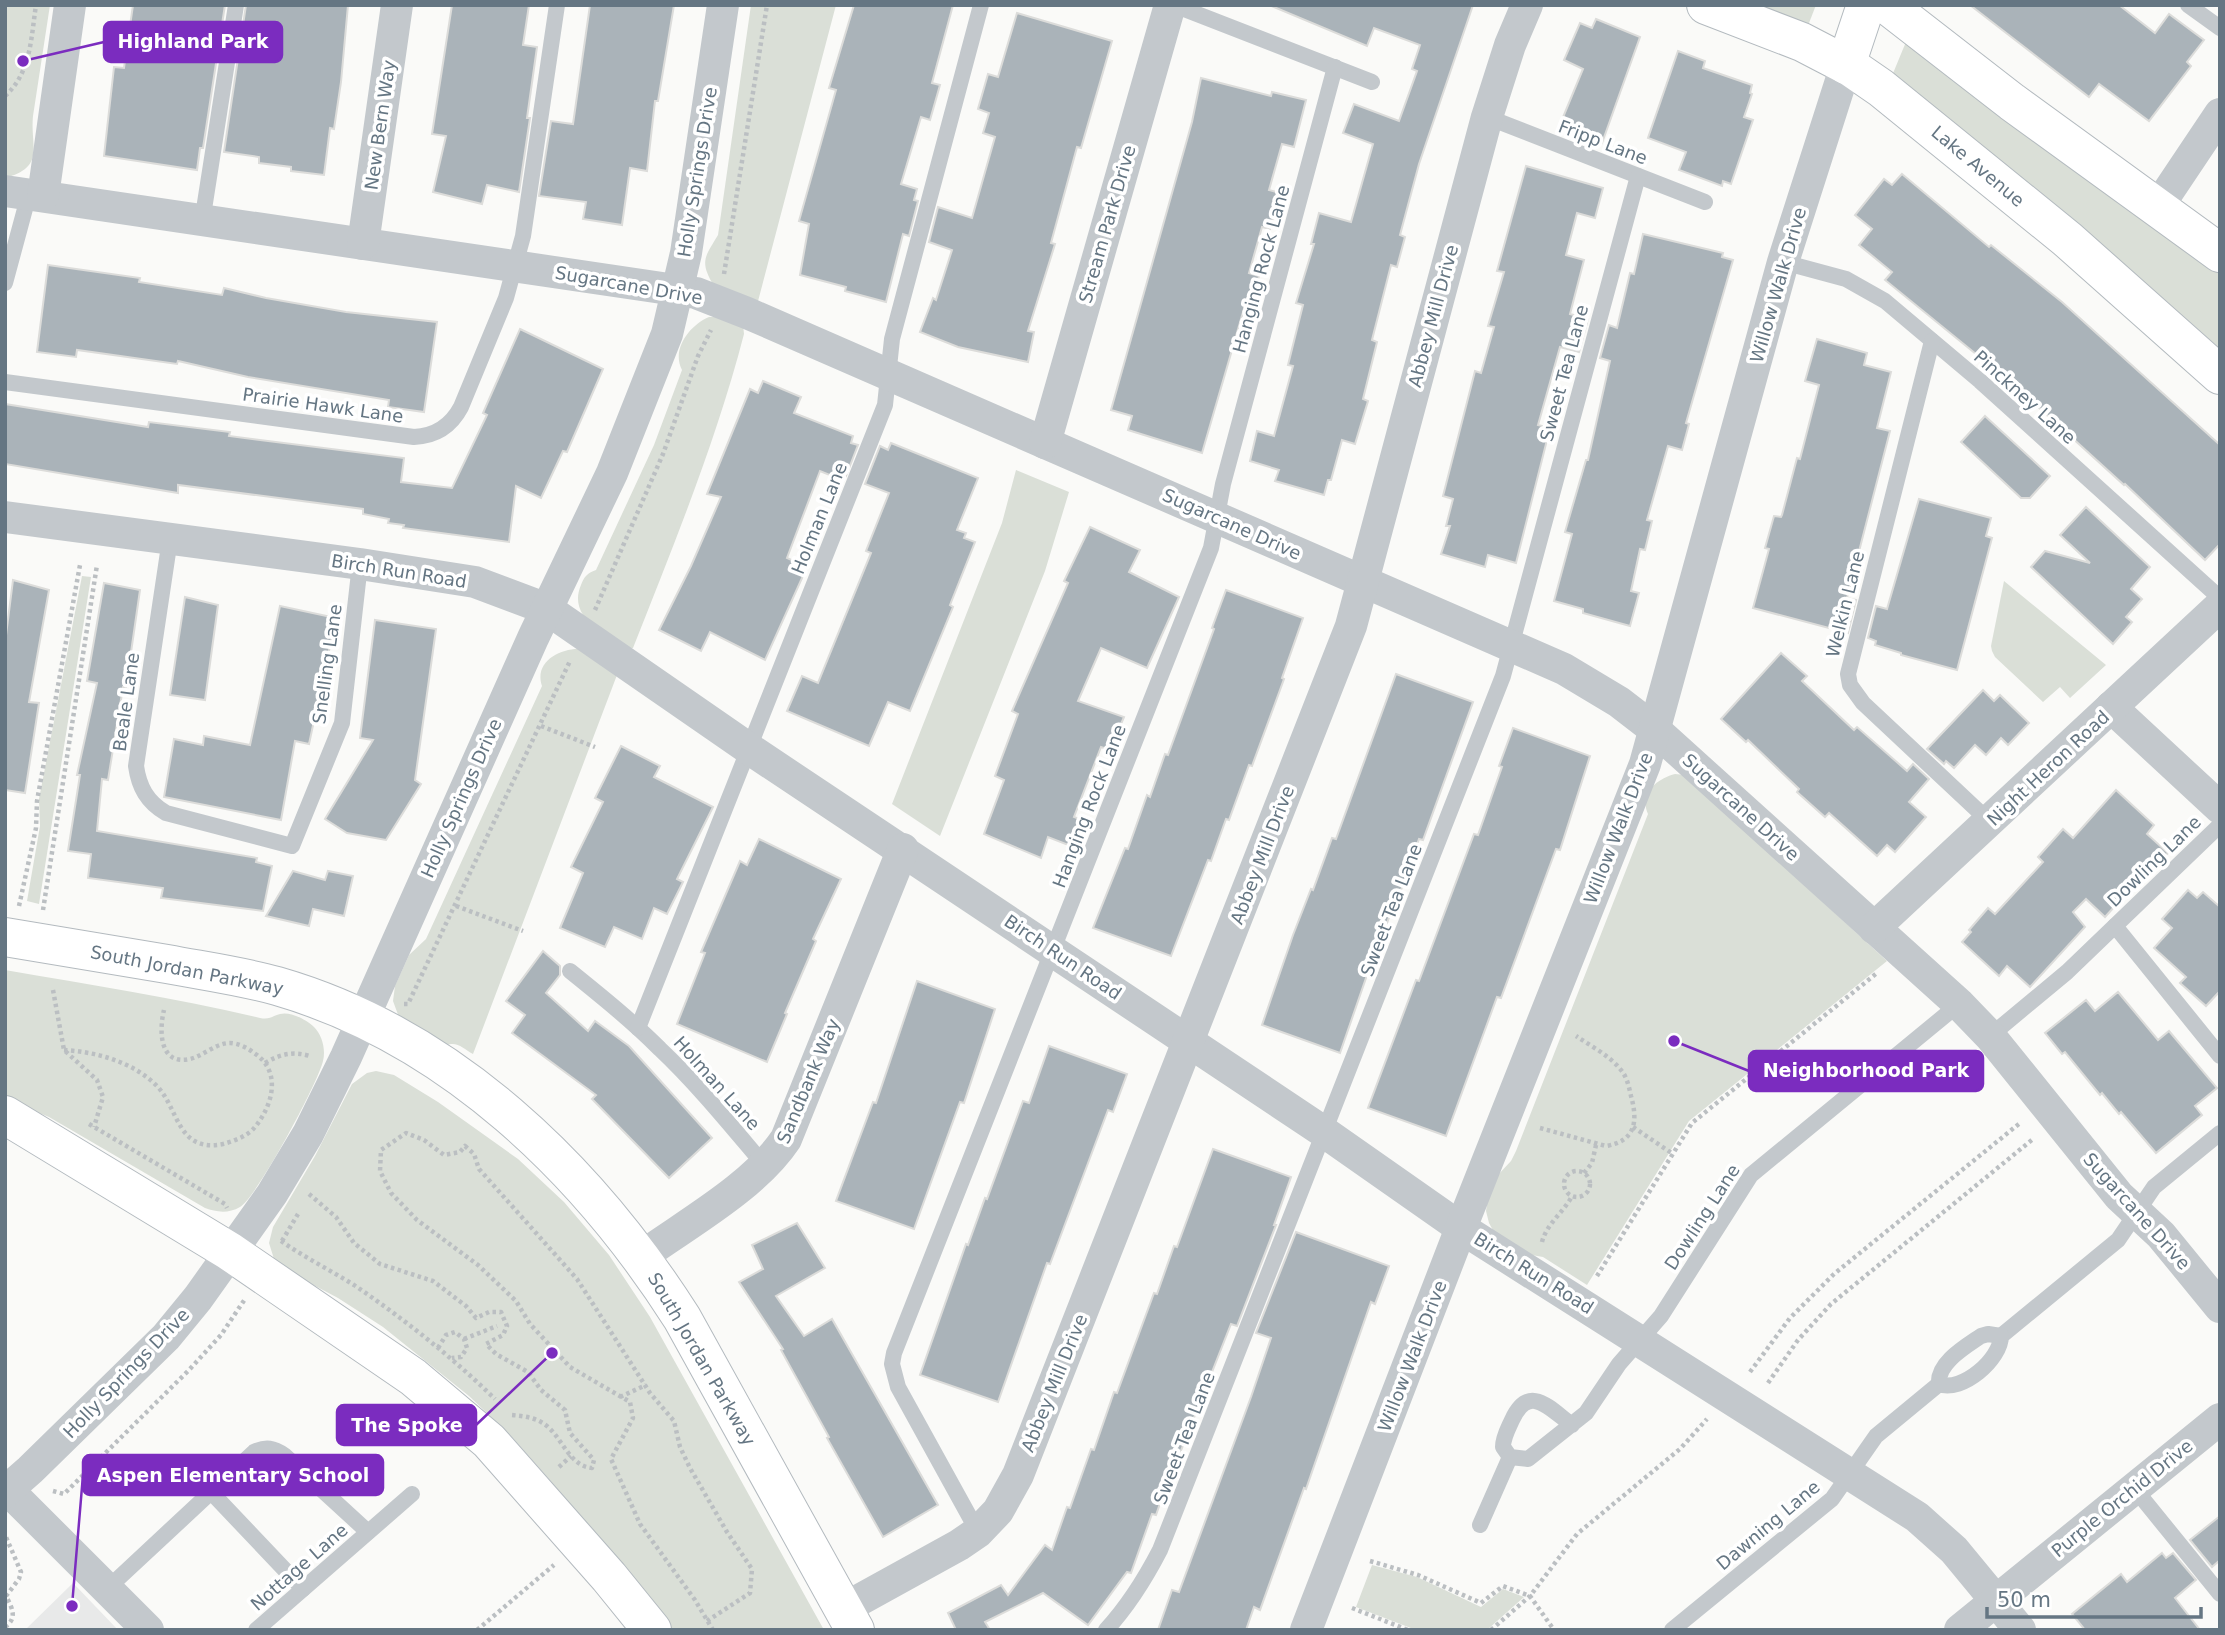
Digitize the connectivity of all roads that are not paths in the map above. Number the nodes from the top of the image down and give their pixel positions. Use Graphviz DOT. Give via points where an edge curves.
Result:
graph roads {
  1 [pos="70,5"];
  2 [pos="236,5"];
  3 [pos="397,5"];
  4 [pos="558,5"];
  5 [pos="723,5"];
  6 [pos="981,5"];
  7 [pos="1172,5"];
  8 [pos="1527,5"];
  9 [pos="1706,5"];
  10 [pos="1866,5"];
  11 [pos="1887,5"];
  12 [pos="2188,5"];
  13 [pos="2220,28"];
  14 [pos="1846,65"];
  15 [pos="1335,67"];
  16 [pos="1372,82"];
  17 [pos="2220,114"];
  18 [pos="1487,117"];
  19 [pos="1638,176"];
  20 [pos="26,194"];
  21 [pos="1705,202"];
  22 [pos="2157,208"];
  23 [pos="202,222"];
  24 [pos="363,244"];
  25 [pos="2220,253"];
  26 [pos="1783,262"];
  27 [pos="515,266"];
  28 [pos="5,283"];
  29 [pos="677,291"];
  30 [pos="1932,341"];
  31 [pos="888,374"];
  32 [pos="2220,375"];
  33 [pos="5,382"];
  34 [pos="1045,443"];
  35 [pos="1217,517"];
  36 [pos="5,518"];
  37 [pos="170,539"];
  38 [pos="360,564"];
  39 [pos="1363,581"];
  40 [pos="2220,598"];
  41 [pos="2220,606"];
  42 [pos="547,608"];
  43 [pos="1511,645"];
  44 [pos="2111,707"];
  45 [pos="1654,729"];
  46 [pos="748,747"];
  47 [pos="2220,808"];
  48 [pos="1990,822"];
  49 [pos="2220,825"];
  50 [pos="292,846"];
  51 [pos="903,849"];
  52 [pos="12,921"];
  53 [pos="2115,926"];
  54 [pos="1874,928"];
  55 [pos="1053,950"];
  56 [pos="570,971"];
  57 [pos="1959,1004"];
  58 [pos="362,1020"];
  59 [pos="638,1028"];
  60 [pos="1990,1036"];
  61 [pos="1189,1042"];
  62 [pos="2220,1056"];
  63 [pos="5,1115"];
  64 [pos="1324,1132"];
  65 [pos="2220,1133"];
  66 [pos="765,1166"];
  67 [pos="2137,1212"];
  68 [pos="1461,1228"];
  69 [pos="229,1251"];
  70 [pos="641,1257"];
  71 [pos="2220,1307"];
  72 [pos="2001,1336"];
  73 [pos="1640,1340"];
  74 [pos="1939,1384"];
  75 [pos="2220,1419"];
  76 [pos="1572,1425"];
  77 [pos="1510,1457"];
  78 [pos="1849,1473"];
  79 [pos="2134,1488"];
  80 [pos="7,1489"];
  81 [pos="211,1492"];
  82 [pos="412,1494"];
  83 [pos="1480,1525"];
  84 [pos="368,1532"];
  85 [pos="978,1532"];
  86 [pos="108,1588"];
  87 [pos="303,1588"];
  88 [pos="2220,1594"];
  89 [pos="1996,1600"];
  90 [pos="849,1619"];
  91 [pos="1111,1629"];
  92 [pos="148,1630"];
  93 [pos="256,1630"];
  94 [pos="652,1630"];
  95 [pos="1306,1630"];
  96 [pos="1672,1630"];
  97 [pos="1959,1630"];
  98 [pos="2020,1630"];
  1 -- 20 [label="street"];
  2 -- 23 [label="lane"];
  3 -- 24 [label="street, New Bern Way"];
  4 -- 27 [label="lane, Prairie Hawk Lane"];
  5 -- 29 [label="street, Holly Springs Drive"];
  6 -- 31 [label="lane, Holman Lane" via="892,339"];
  7 -- 15 [label="lane"];
  7 -- 34 [label="street, Stream Park Drive"];
  8 -- 18 [label="street, Abbey Mill Drive"];
  9 -- 14 [label="street, Lake Avenue" via="1802,42"];
  10 -- 14 [label="street, Willow Walk Drive"];
  11 -- 22 [label="street"];
  12 -- 13 [label="lane"];
  14 -- 26 [label="street, Willow Walk Drive"];
  14 -- 32 [label="street, Lake Avenue" via="1906,107 2056,230"];
  15 -- 16 [label="lane"];
  15 -- 35 [label="lane, Hanging Rock Lane"];
  17 -- 22 [label="street"];
  18 -- 19 [label="lane, Fripp Lane"];
  18 -- 39 [label="street, Abbey Mill Drive"];
  19 -- 21 [label="lane, Fripp Lane"];
  19 -- 43 [label="lane, Sweet Tea Lane"];
  20 -- 23 [label="street, Sugarcane Drive"];
  20 -- 28 [label="lane"];
  22 -- 25 [label="street"];
  23 -- 24 [label="street, Sugarcane Drive"];
  24 -- 27 [label="street, Sugarcane Drive"];
  26 -- 30 [label="lane, Pinckney Lane" via="1860,286"];
  26 -- 45 [label="street, Willow Walk Drive"];
  27 -- 29 [label="street, Sugarcane Drive"];
  27 -- 33 [label="lane, Prairie Hawk Lane" via="456,416 442,429 424,436"];
  29 -- 31 [label="street, Sugarcane Drive" via="718,301"];
  29 -- 42 [label="street, Holly Springs Drive" via="667,334 612,473"];
  30 -- 40 [label="lane, Pinckney Lane"];
  30 -- 48 [label="lane, Welkin Lane" via="1848,674 1863,703"];
  31 -- 34 [label="street, Sugarcane Drive"];
  31 -- 46 [label="lane, Holman Lane" via="884,405"];
  34 -- 35 [label="street, Sugarcane Drive"];
  35 -- 39 [label="street, Sugarcane Drive"];
  35 -- 55 [label="lane, Hanging Rock Lane" via="1211,548"];
  36 -- 37 [label="street, Birch Run Road"];
  37 -- 38 [label="street, Birch Run Road"];
  37 -- 50 [label="lane, Beale Lane" via="136,766 138,780 150,801 166,813"];
  38 -- 42 [label="street, Birch Run Road" via="475,582"];
  38 -- 50 [label="lane, Snelling Lane" via="342,723"];
  39 -- 43 [label="street, Sugarcane Drive"];
  39 -- 61 [label="street, Abbey Mill Drive" via="1351,626"];
  41 -- 44 [label="street, Night Heron Road"];
  42 -- 46 [label="street, Birch Run Road"];
  42 -- 58 [label="street, Holly Springs Drive"];
  43 -- 45 [label="street, Sugarcane Drive" via="1592,685"];
  43 -- 64 [label="lane, Sweet Tea Lane" via="1503,676"];
  44 -- 47 [label="street"];
  44 -- 48 [label="street, Night Heron Road"];
  45 -- 54 [label="street, Sugarcane Drive"];
  45 -- 68 [label="street, Willow Walk Drive" via="1645,764"];
  46 -- 51 [label="street, Birch Run Road"];
  46 -- 59 [label="lane, Holman Lane"];
  48 -- 54 [label="street, Night Heron Road"];
  49 -- 53 [label="lane, Dowling Lane"];
  51 -- 55 [label="street, Birch Run Road"];
  51 -- 66 [label="street, Sandbank Way" via="794,1121"];
  52 -- 58 [label="street, South Jordan Parkway" via="245,978 308,996"];
  53 -- 60 [label="lane, Dowling Lane"];
  53 -- 62 [label="lane"];
  54 -- 57 [label="street, Sugarcane Drive"];
  55 -- 61 [label="street, Birch Run Road"];
  55 -- 85 [label="lane, Hanging Rock Lane" via="892,1364 898,1387"];
  56 -- 59 [label="lane, Holman Lane"];
  57 -- 60 [label="street, Sugarcane Drive"];
  57 -- 73 [label="lane, Dowling Lane" via="1751,1175 1661,1316"];
  58 -- 69 [label="street, Holly Springs Drive" via="308,1134 261,1211"];
  58 -- 70 [label="street, South Jordan Parkway" via="447,1068 516,1121 590,1193"];
  59 -- 66 [label="lane, Holman Lane" via="698,1088"];
  60 -- 67 [label="street, Sugarcane Drive" via="2119,1196"];
  61 -- 64 [label="street, Birch Run Road"];
  61 -- 85 [label="street, Abbey Mill Drive" via="1018,1475 998,1511"];
  63 -- 69 [label="street"];
  64 -- 68 [label="street, Birch Run Road"];
  64 -- 91 [label="lane, Sweet Tea Lane" via="1160,1550"];
  65 -- 67 [label="lane, Dawning Lane" via="2154,1187"];
  66 -- 70 [label="street, Sandbank Way"];
  67 -- 71 [label="street, Sugarcane Drive"];
  67 -- 72 [label="lane, Dawning Lane" via="2118,1240"];
  68 -- 73 [label="street, Birch Run Road"];
  68 -- 95 [label="street, Willow Walk Drive"];
  69 -- 80 [label="street, Holly Springs Drive" via="166,1337"];
  69 -- 94 [label="street" via="413,1377 489,1441"];
  70 -- 90 [label="street, South Jordan Parkway" via="682,1318"];
  72 -- 74 [label="lane, Dawning Lane" via="1988,1334 1975,1340 1943,1367"];
  72 -- 74 [label="lane, Dawning Lane" via="1995,1356 1963,1382 1951,1387"];
  73 -- 76 [label="lane, Dowling Lane"];
  73 -- 78 [label="street, Birch Run Road"];
  74 -- 78 [label="lane, Dawning Lane" via="1876,1436"];
  75 -- 79 [label="street, Purple Orchid Drive"];
  76 -- 77 [label="lane, Dowling Lane" via="1528,1459"];
  76 -- 77 [label="lane" via="1536,1400 1522,1403 1503,1441"];
  77 -- 83 [label="lane"];
  78 -- 89 [label="street, Birch Run Road" via="1936,1532"];
  78 -- 96 [label="lane, Dawning Lane" via="1832,1499"];
  79 -- 88 [label="lane"];
  79 -- 89 [label="street, Purple Orchid Drive"];
  80 -- 86 [label="street"];
  81 -- 84 [label="lane, Nottage Lane" via="254,1452 269,1448 284,1455"];
  81 -- 86 [label="lane"];
  81 -- 87 [label="lane"];
  82 -- 84 [label="lane, Nottage Lane"];
  84 -- 87 [label="lane, Nottage Lane"];
  85 -- 90 [label="street, Abbey Mill Drive"];
  86 -- 92 [label="street"];
  87 -- 93 [label="lane, Nottage Lane"];
  89 -- 97 [label="street, Purple Orchid Drive"];
  89 -- 98 [label="street, Birch Run Road"];
}
